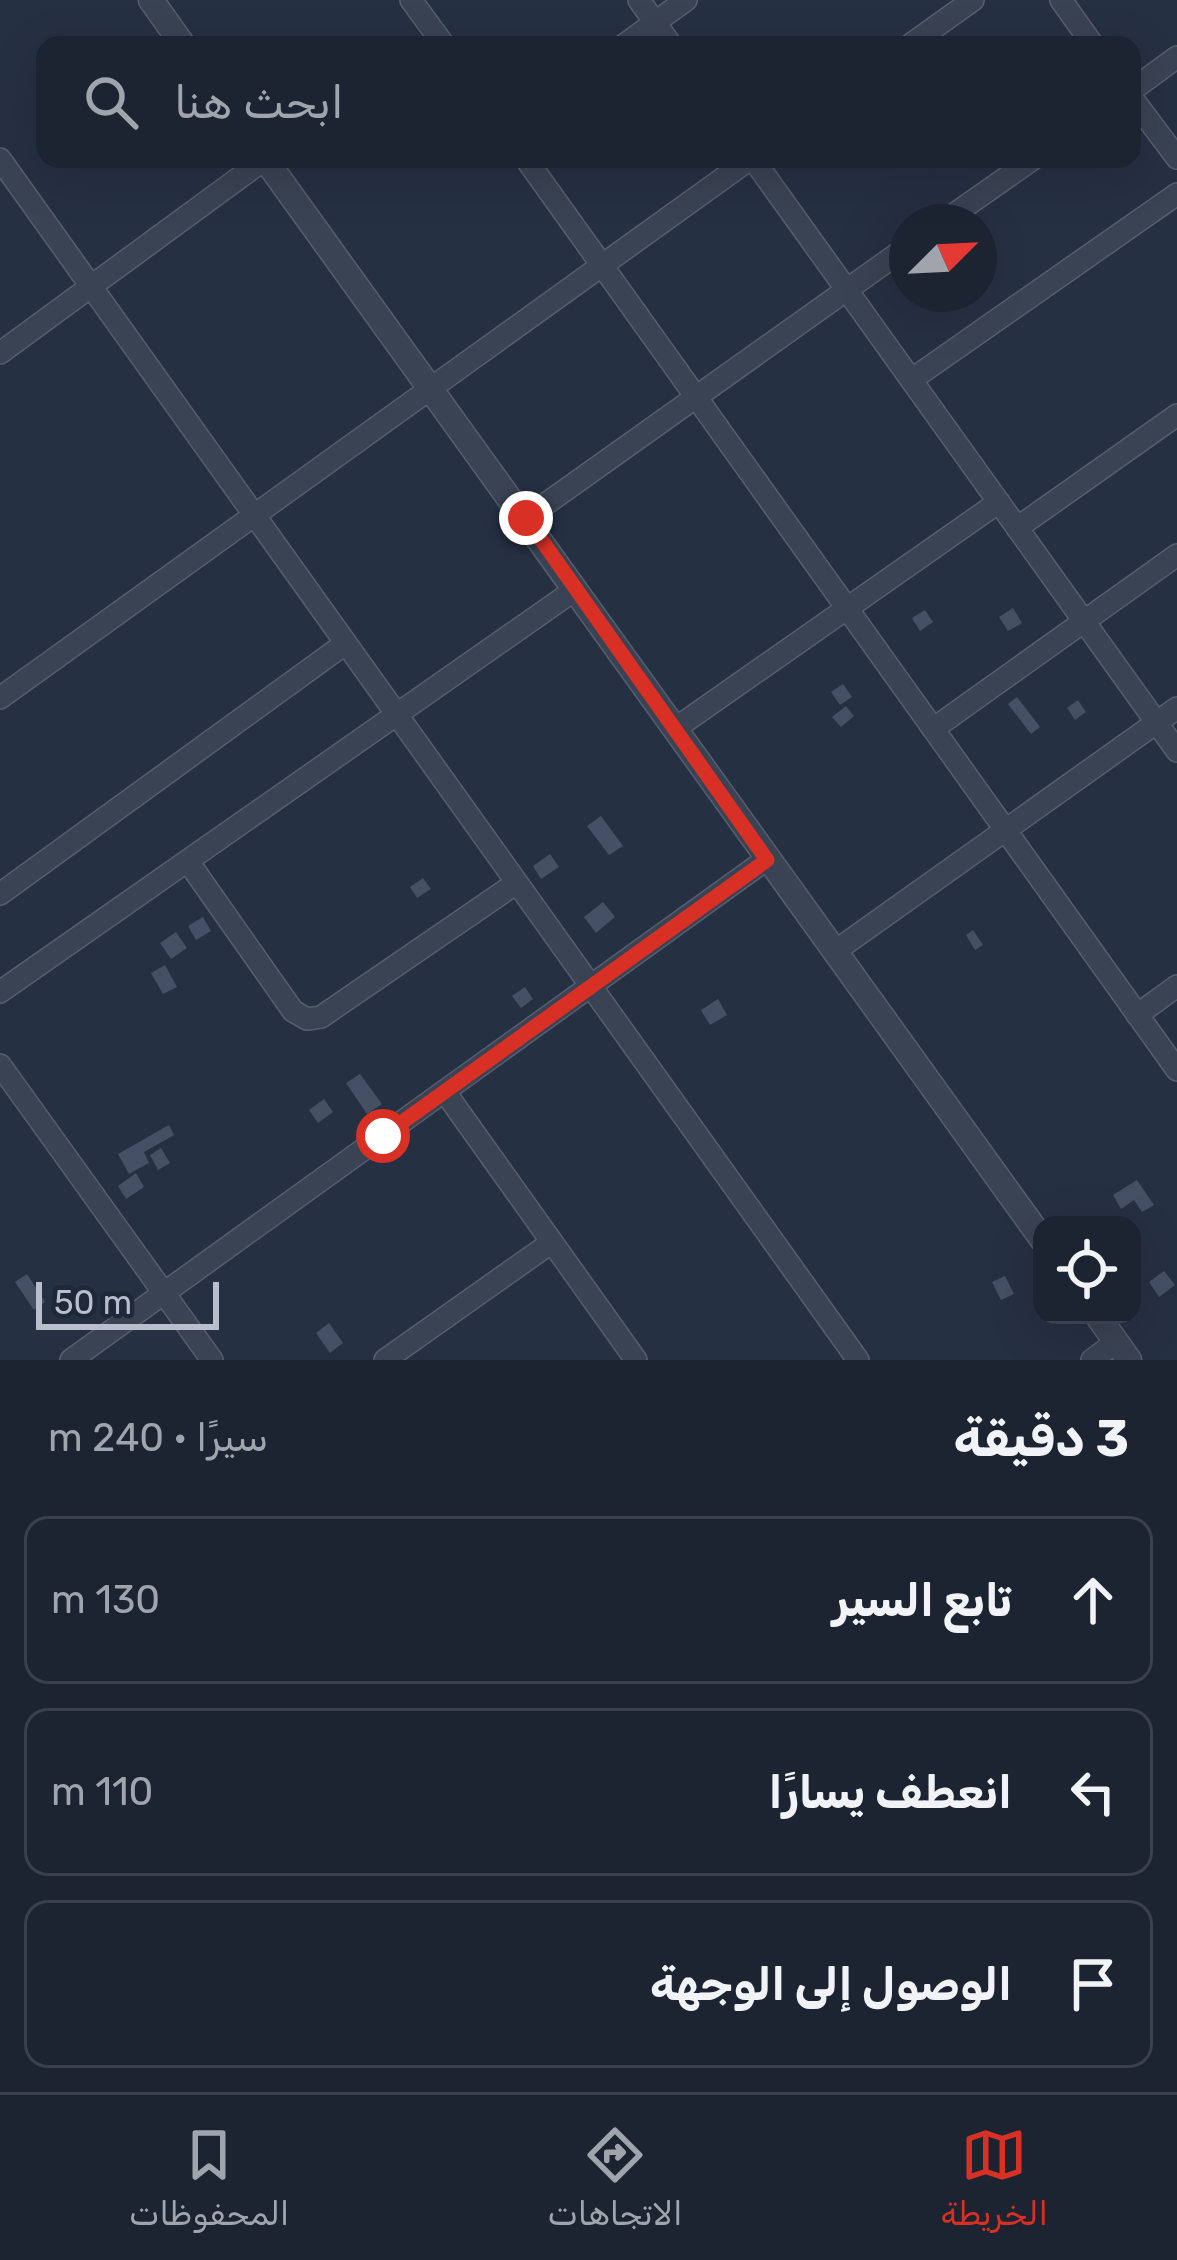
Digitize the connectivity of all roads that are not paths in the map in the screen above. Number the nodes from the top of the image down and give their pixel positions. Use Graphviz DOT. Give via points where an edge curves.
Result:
graph roads {
  1 [pos="151,0"];
  2 [pos="411,0"];
  3 [pos="639,0"];
  4 [pos="686,0"];
  5 [pos="973,0"];
  6 [pos="1061,0"];
  7 [pos="655,22"];
  8 [pos="177,36"];
  9 [pos="432,36"];
  10 [pos="636,36"];
  11 [pos="665,36"];
  12 [pos="923,36"];
  13 [pos="1087,36"];
  14 [pos="1177,57"];
  15 [pos="1141,87"];
  16 [pos="1141,107"];
  17 [pos="1177,158"];
  18 [pos="0,159"];
  19 [pos="253,168"];
  20 [pos="271,168"];
  21 [pos="532,168"];
  22 [pos="739,168"];
  23 [pos="758,168"];
  24 [pos="1020,168"];
  25 [pos="1177,194"];
  26 [pos="969,204"];
  27 [pos="889,260"];
  28 [pos="602,265"];
  29 [pos="93,288"];
  30 [pos="846,290"];
  31 [pos="0,353"];
  32 [pos="911,380"];
  33 [pos="430,388"];
  34 [pos="694,397"];
  35 [pos="1177,415"];
  36 [pos="999,502"];
  37 [pos="254,515"];
  38 [pos="526,518"];
  39 [pos="1017,528"];
  40 [pos="1177,555"];
  41 [pos="576,589"];
  42 [pos="848,609"];
  43 [pos="1083,620"];
  44 [pos="346,643"];
  45 [pos="0,698"];
  46 [pos="1177,708"];
  47 [pos="398,716"];
  48 [pos="1157,722"];
  49 [pos="676,728"];
  50 [pos="933,729"];
  51 [pos="1177,751"];
  52 [pos="1005,830"];
  53 [pos="767,860"];
  54 [pos="189,863"];
  55 [pos="514,884"];
  56 [pos="0,894"];
  57 [pos="834,952"];
  58 [pos="591,986"];
  59 [pos="1177,986"];
  60 [pos="0,992"];
  61 [pos="1137,1015"];
  62 [pos="0,1065"];
  63 [pos="1177,1070"];
  64 [pos="445,1092"];
  65 [pos="1033,1227"];
  66 [pos="552,1242"];
  67 [pos="165,1294"];
  68 [pos="1104,1324"];
  69 [pos="1123,1351"];
  70 [pos="71,1360"];
  71 [pos="212,1360"];
  72 [pos="385,1360"];
  73 [pos="636,1360"];
  74 [pos="858,1360"];
  75 [pos="1092,1360"];
  1 -- 8 [label="street"];
  2 -- 9 [label="street"];
  3 -- 7 [label="street"];
  4 -- 7 [label="street"];
  5 -- 12 [label="street"];
  6 -- 13 [label="street"];
  7 -- 10 [label="street"];
  7 -- 11 [label="street"];
  14 -- 15 [label="street"];
  16 -- 17 [label="street"];
  18 -- 29 [label="street"];
  19 -- 29 [label="street"];
  20 -- 33 [label="street"];
  21 -- 28 [label="street"];
  22 -- 28 [label="street"];
  23 -- 30 [label="street"];
  24 -- 26 [label="street"];
  25 -- 32 [label="street"];
  27 -- 30 [label="street"];
  28 -- 33 [label="street"];
  28 -- 34 [label="street"];
  29 -- 31 [label="street"];
  29 -- 37 [label="street"];
  30 -- 32 [label="street"];
  30 -- 34 [label="street"];
  32 -- 36 [label="street"];
  33 -- 37 [label="street"];
  33 -- 38 [label="street"];
  34 -- 38 [label="street"];
  34 -- 42 [label="street"];
  35 -- 39 [label="street"];
  36 -- 39 [label="street"];
  36 -- 42 [label="street"];
  37 -- 44 [label="street"];
  37 -- 45 [label="street"];
  38 -- 41 [label="street"];
  39 -- 43 [label="street"];
  40 -- 43 [label="street"];
  41 -- 47 [label="street"];
  41 -- 49 [label="street"];
  42 -- 49 [label="street"];
  42 -- 50 [label="street"];
  43 -- 48 [label="street"];
  43 -- 50 [label="street"];
  44 -- 47 [label="street"];
  44 -- 56 [label="street"];
  46 -- 48 [label="street"];
  47 -- 54 [label="street"];
  47 -- 55 [label="street"];
  48 -- 51 [label="street"];
  48 -- 52 [label="street"];
  49 -- 53 [label="street"];
  50 -- 52 [label="street"];
  52 -- 57 [label="street"];
  52 -- 61 [label="street"];
  53 -- 57 [label="street"];
  53 -- 58 [label="street"];
  54 -- 55 [label="street" via="293,1011 307,1019"];
  54 -- 60 [label="street"];
  55 -- 58 [label="street"];
  57 -- 65 [label="street"];
  58 -- 64 [label="street"];
  58 -- 74 [label="street"];
  59 -- 61 [label="street"];
  61 -- 63 [label="street"];
  62 -- 67 [label="street"];
  64 -- 66 [label="street"];
  64 -- 67 [label="street"];
  66 -- 72 [label="street"];
  66 -- 73 [label="street"];
  67 -- 70 [label="street"];
  67 -- 71 [label="street"];
  68 -- 69 [label="street"];
  69 -- 75 [label="street"];
}
